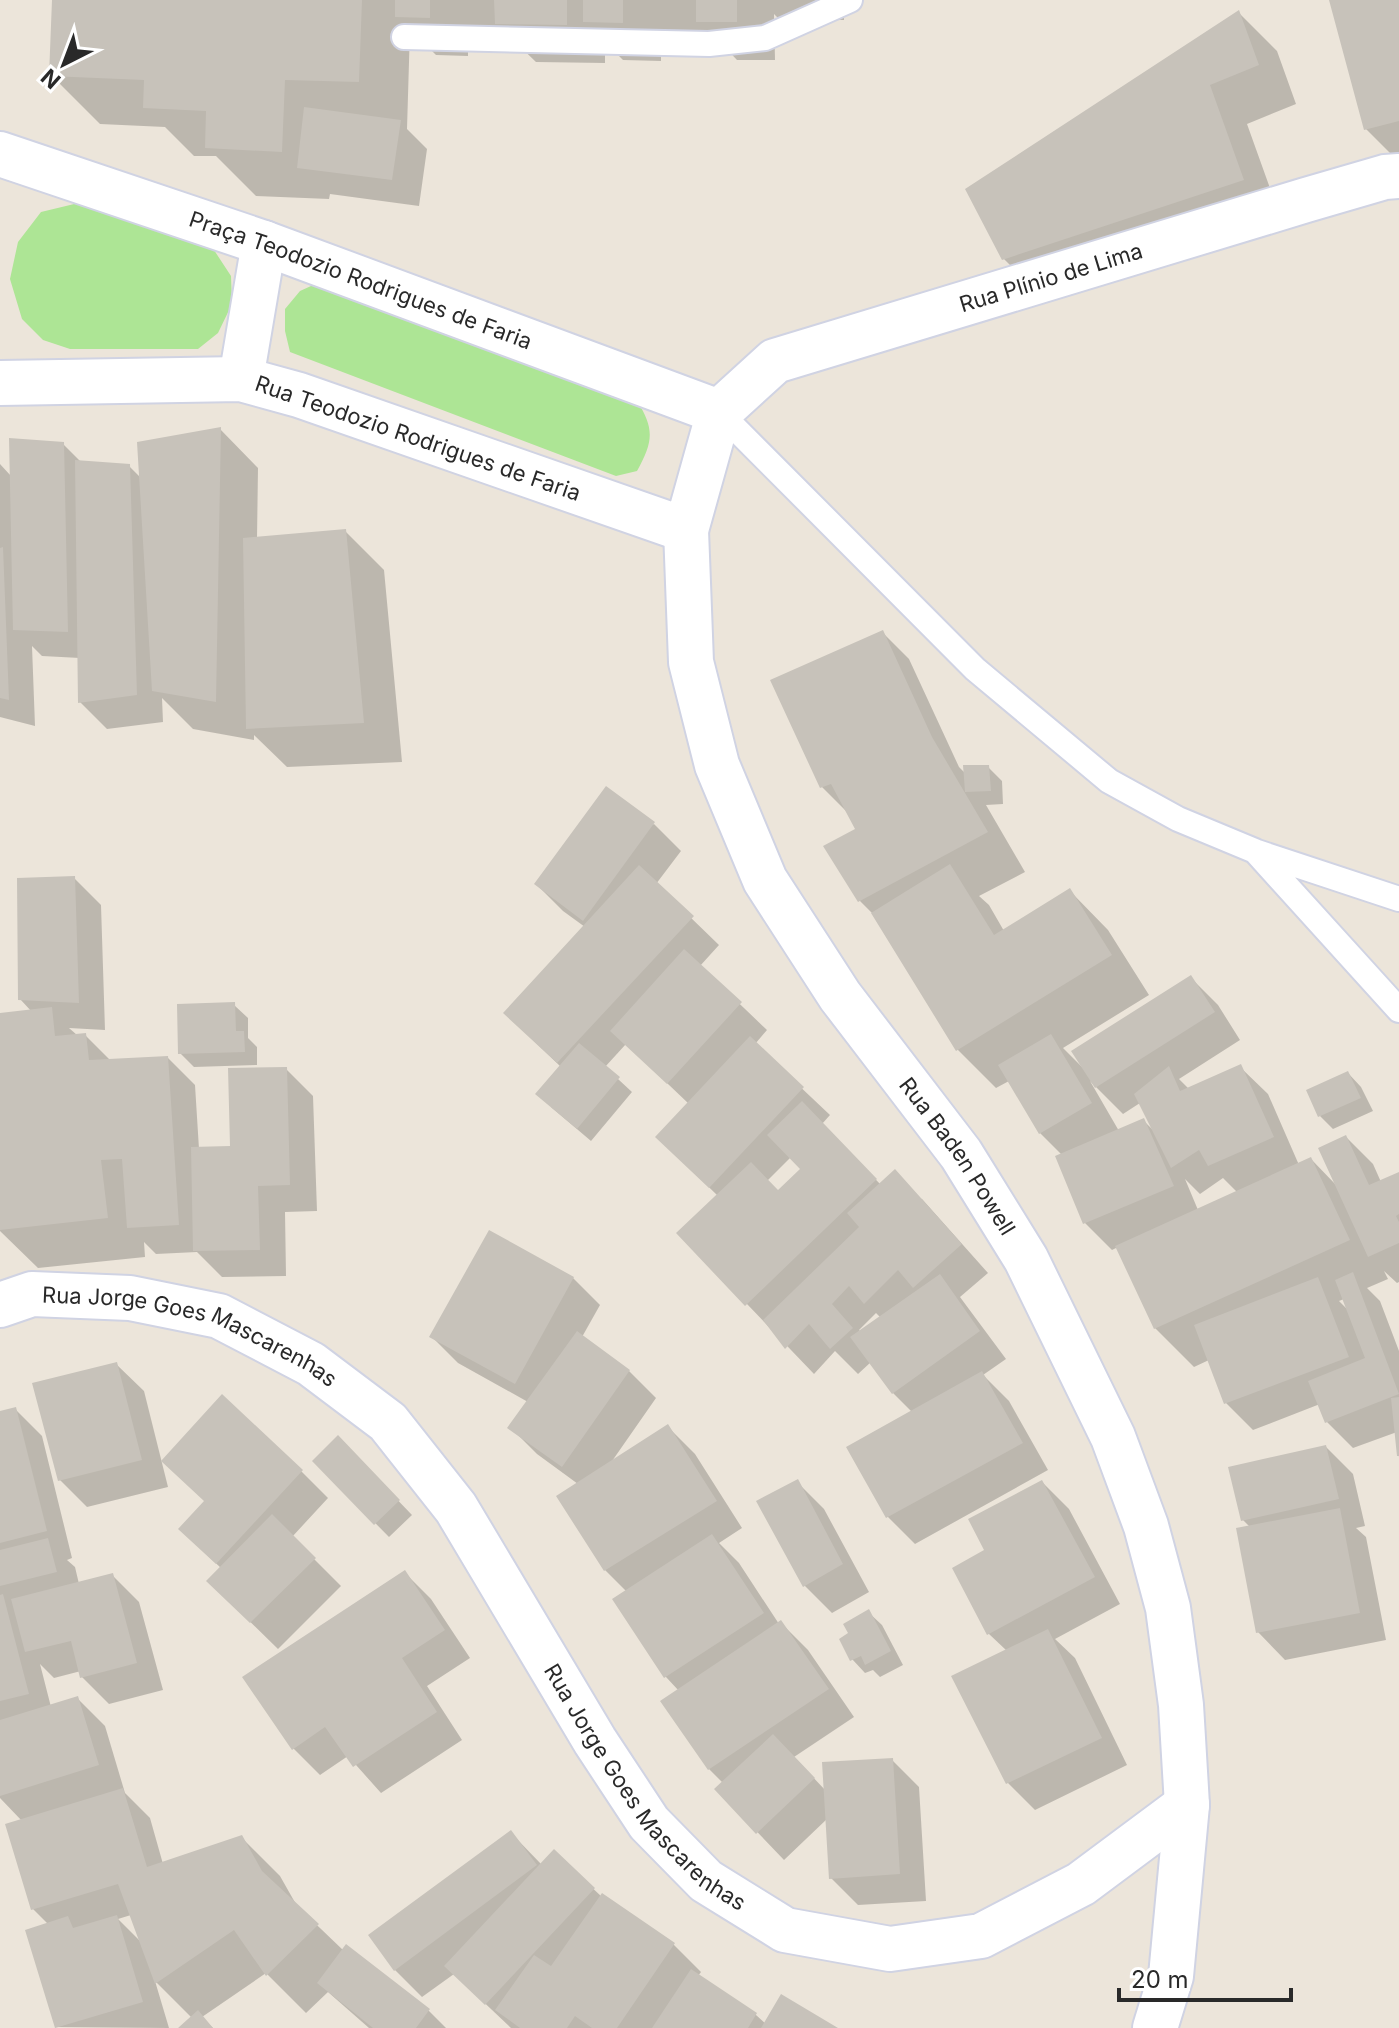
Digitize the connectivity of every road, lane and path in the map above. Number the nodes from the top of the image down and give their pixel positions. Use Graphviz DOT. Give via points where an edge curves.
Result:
graph roads {
  1 [pos="850,0"];
  2 [pos="404,37"];
  3 [pos="0,154"];
  4 [pos="1399,176"];
  5 [pos="264,243"];
  6 [pos="241,379"];
  7 [pos="0,383"];
  8 [pos="719,412"];
  9 [pos="686,530"];
  10 [pos="1255,851"];
  11 [pos="1399,899"];
  12 [pos="1399,1010"];
  13 [pos="0,1305"];
  14 [pos="1187,1805"];
  15 [pos="1155,2028"];
  1 -- 2 [label="lane" via="765,38 709,44"];
  3 -- 5 [label="street, Praça Teodozio Rodrigues de Faria"];
  4 -- 8 [label="street, Rua Plínio de Lima" via="775,361"];
  5 -- 6 [label="street"];
  5 -- 8 [label="street, Praça Teodozio Rodrigues de Faria"];
  6 -- 7 [label="street, Rua Teodozio Rodrigues de Faria"];
  6 -- 9 [label="street, Rua Teodozio Rodrigues de Faria"];
  8 -- 9 [label="street, Rua Baden Powell"];
  8 -- 10 [label="lane" via="975,669 1109,781 1178,819"];
  9 -- 14 [label="street, Rua Baden Powell" via="691,662 717,765 765,880 840,996 961,1154 1026,1259 1113,1437 1146,1526 1168,1608"];
  10 -- 11 [label="lane"];
  10 -- 12 [label="lane"];
  13 -- 14 [label="street, Rua Jorge Goes Mascarenhas" via="32,1294 130,1298 219,1316 311,1364 388,1422 456,1508 649,1823 706,1881 785,1930 890,1949 981,1936 1081,1884"];
  14 -- 15 [label="street" via="1171,1976"];
}
